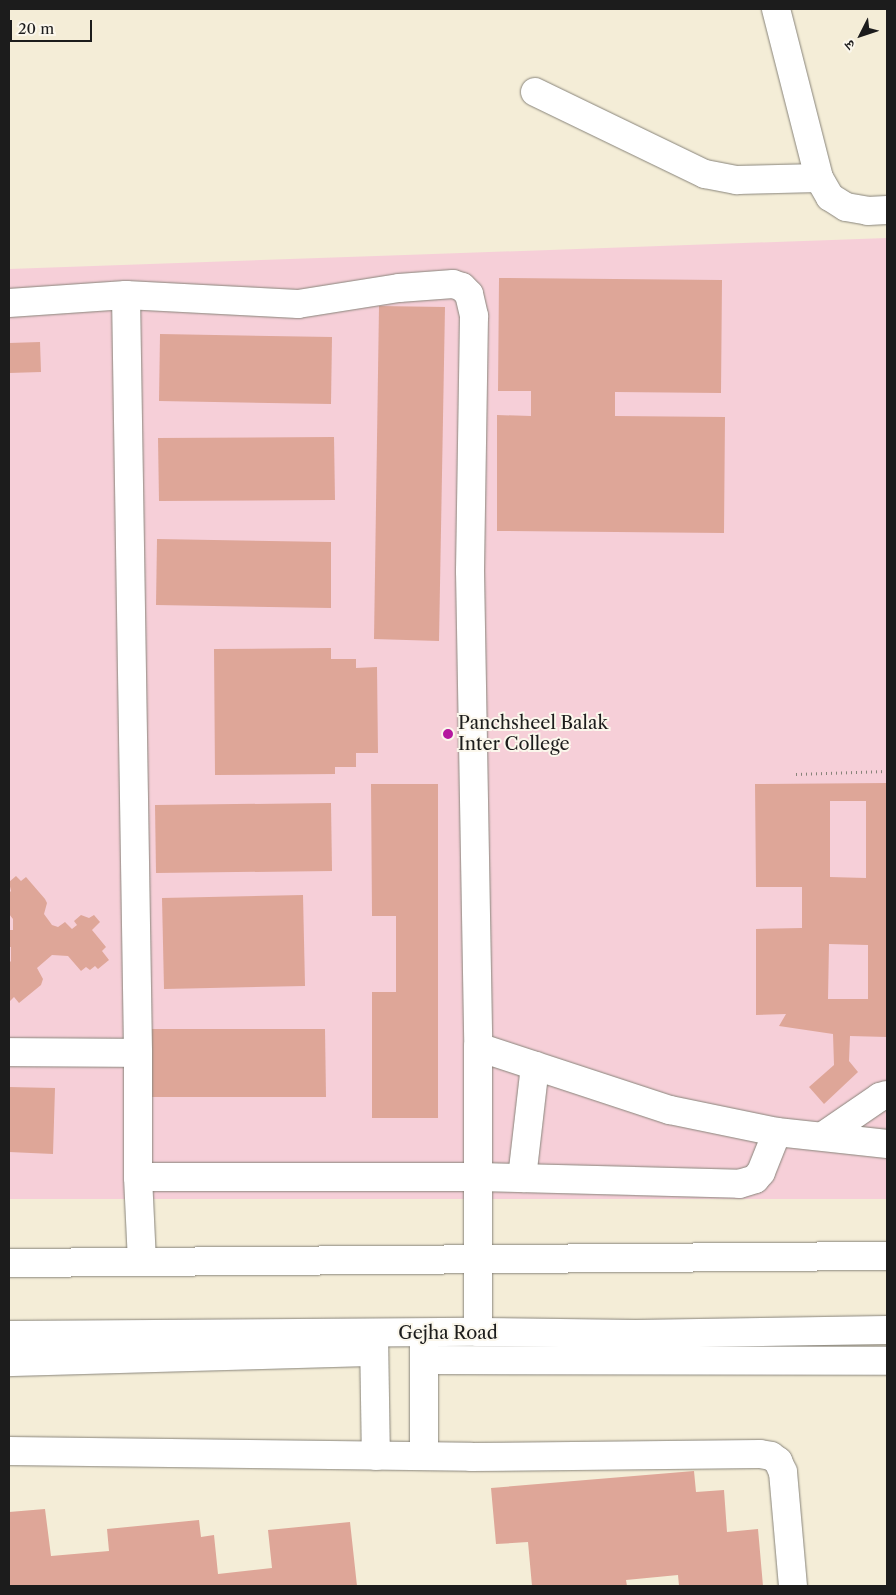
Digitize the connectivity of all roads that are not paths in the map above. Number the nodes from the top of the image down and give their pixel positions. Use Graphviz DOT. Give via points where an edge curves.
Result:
graph roads {
  1 [pos="776,9"];
  2 [pos="535,92"];
  3 [pos="819,178"];
  4 [pos="887,210"];
  5 [pos="126,295"];
  6 [pos="9,302"];
  7 [pos="478,1048"];
  8 [pos="9,1052"];
  9 [pos="138,1053"];
  10 [pos="535,1066"];
  11 [pos="887,1095"];
  12 [pos="777,1132"];
  13 [pos="823,1136"];
  14 [pos="887,1144"];
  15 [pos="138,1177"];
  16 [pos="478,1177"];
  17 [pos="522,1178"];
  18 [pos="887,1256"];
  19 [pos="477,1259"];
  20 [pos="142,1262"];
  21 [pos="9,1263"];
  22 [pos="887,1330"];
  23 [pos="424,1332"];
  24 [pos="478,1332"];
  25 [pos="9,1335"];
  26 [pos="374,1354"];
  27 [pos="887,1361"];
  28 [pos="9,1362"];
  29 [pos="423,1366"];
  30 [pos="9,1451"];
  31 [pos="376,1456"];
  32 [pos="424,1456"];
  33 [pos="793,1586"];
  1 -- 3 [label="street"];
  2 -- 3 [label="street" via="705,174 737,180"];
  3 -- 4 [label="street" via="830,197 846,207"];
  5 -- 6 [label="street"];
  5 -- 7 [label="street" via="298,304 399,288 453,284 469,294 474,316 470,572"];
  5 -- 9 [label="street"];
  7 -- 10 [label="street"];
  7 -- 16 [label="street"];
  8 -- 9 [label="street"];
  9 -- 15 [label="street"];
  10 -- 12 [label="street" via="648,1105"];
  10 -- 17 [label="street"];
  11 -- 13 [label="street"];
  12 -- 13 [label="street"];
  12 -- 17 [label="street" via="761,1172 748,1183"];
  13 -- 14 [label="street"];
  15 -- 16 [label="street"];
  15 -- 20 [label="street"];
  16 -- 17 [label="street"];
  16 -- 19 [label="street"];
  18 -- 19 [label="street"];
  19 -- 20 [label="street"];
  19 -- 24 [label="street"];
  20 -- 21 [label="street"];
  22 -- 24 [label="street, Gejha Road" via="636,1334"];
  23 -- 24 [label="street, Gejha Road"];
  23 -- 26 [label="street, Gejha Road"];
  23 -- 29 [label="street"];
  25 -- 26 [label="street, Gejha Road"];
  26 -- 28 [label="street"];
  26 -- 31 [label="street"];
  27 -- 29 [label="street"];
  29 -- 32 [label="street"];
  30 -- 31 [label="street"];
  31 -- 32 [label="street"];
  32 -- 33 [label="street" via="771,1456 783,1472"];
}
